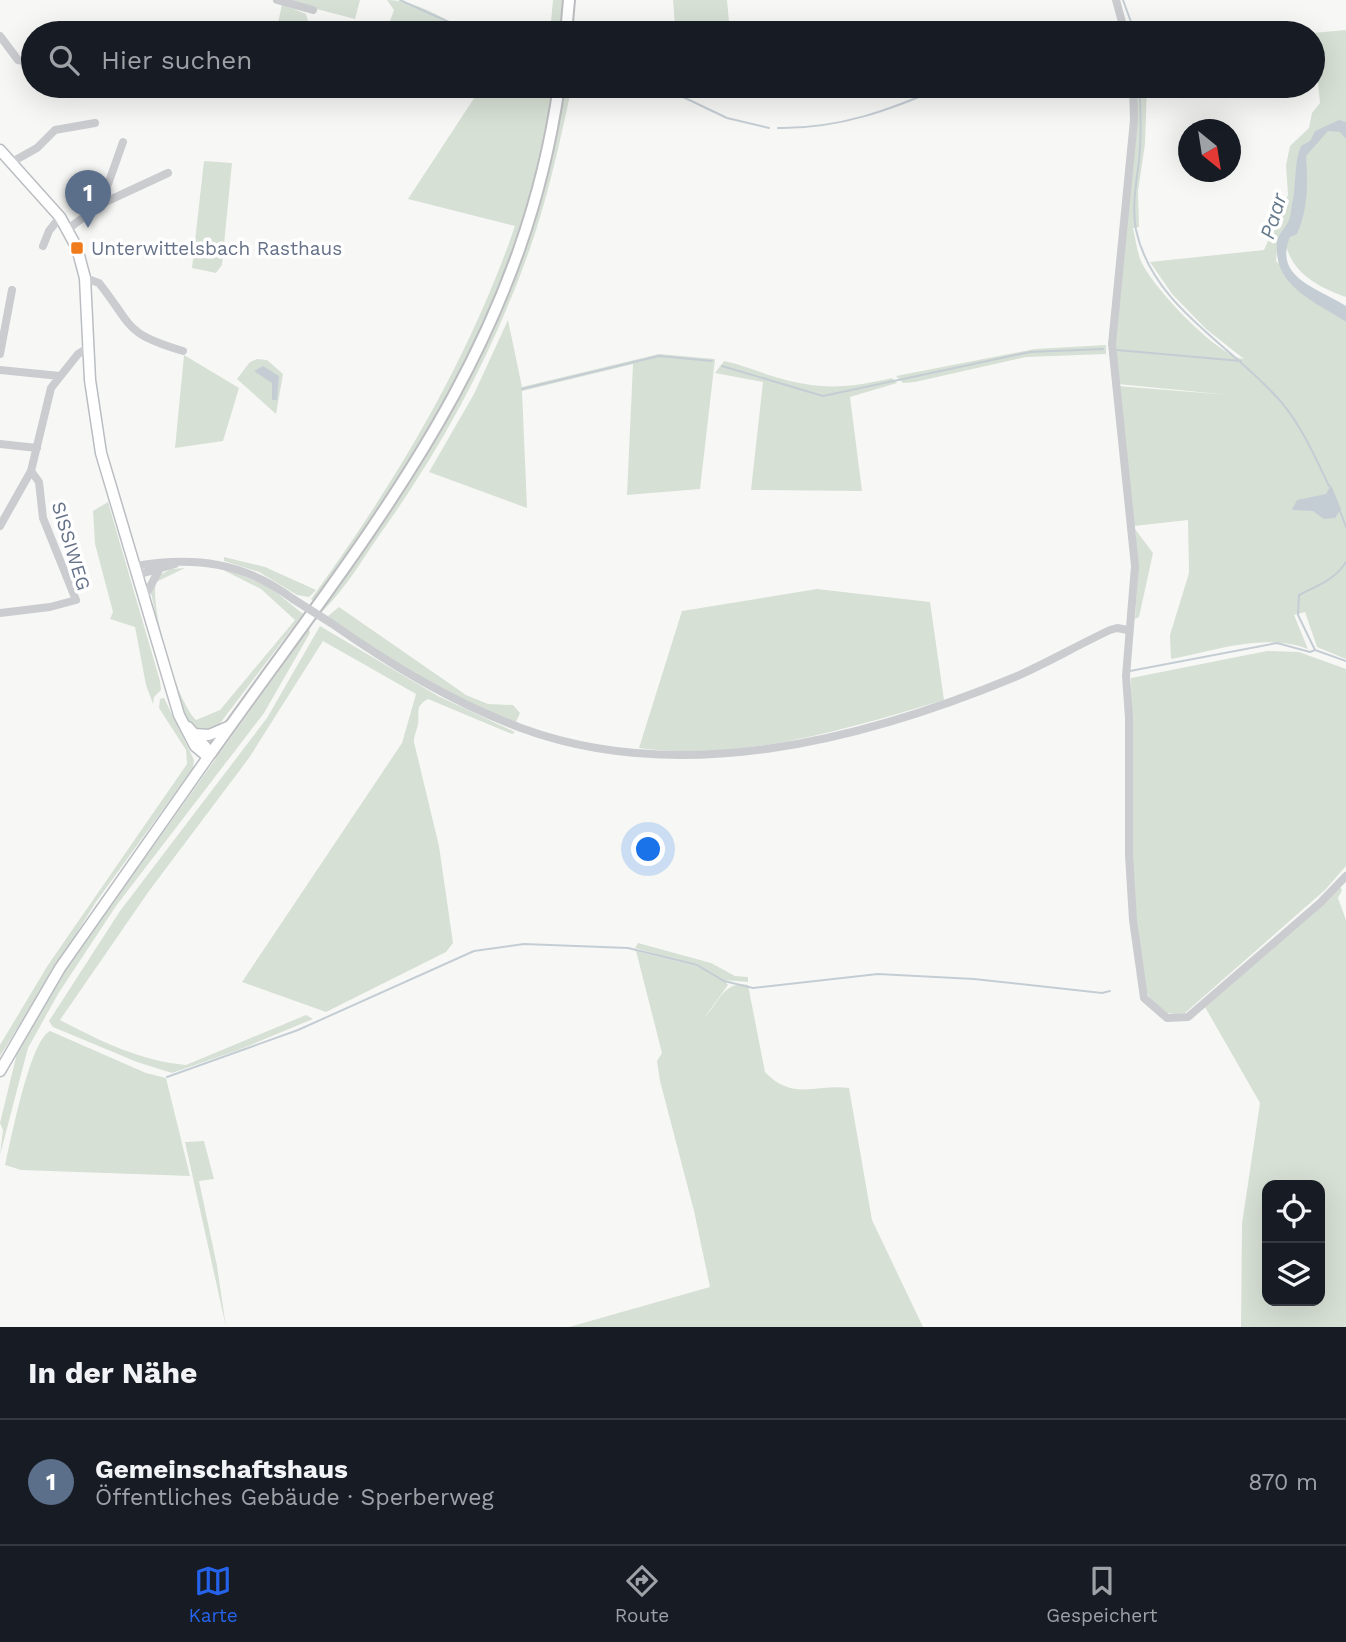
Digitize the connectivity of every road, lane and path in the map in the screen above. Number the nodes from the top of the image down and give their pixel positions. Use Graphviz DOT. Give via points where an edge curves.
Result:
graph roads {
  1 [pos="277,0"];
  2 [pos="569,0"];
  3 [pos="1116,0"];
  4 [pos="313,10"];
  5 [pos="567,21"];
  6 [pos="1122,21"];
  7 [pos="0,36"];
  8 [pos="21,61"];
  9 [pos="557,98"];
  10 [pos="1133,98"];
  11 [pos="95,123"];
  12 [pos="124,142"];
  13 [pos="0,150"];
  14 [pos="12,162"];
  15 [pos="168,173"];
  16 [pos="101,204"];
  17 [pos="60,217"];
  18 [pos="68,229"];
  19 [pos="43,246"];
  20 [pos="85,278"];
  21 [pos="12,290"];
  22 [pos="88,348"];
  23 [pos="183,351"];
  24 [pos="0,354"];
  25 [pos="0,370"];
  26 [pos="60,376"];
  27 [pos="0,444"];
  28 [pos="37,448"];
  29 [pos="31,471"];
  30 [pos="0,526"];
  31 [pos="185,561"];
  32 [pos="159,570"];
  33 [pos="136,571"];
  34 [pos="144,598"];
  35 [pos="0,613"];
  36 [pos="1128,630"];
  37 [pos="179,715"];
  38 [pos="230,726"];
  39 [pos="194,734"];
  40 [pos="210,755"];
  41 [pos="1346,876"];
  42 [pos="0,1071"];
  1 -- 4 [label="street"];
  2 -- 5 [label="highway"];
  3 -- 6 [label="street"];
  7 -- 8 [label="street"];
  9 -- 38 [label="highway" via="528,225 500,302 461,386 408,476"];
  10 -- 36 [label="street" via="1112,344 1135,566"];
  11 -- 14 [label="street" via="55,130 37,148"];
  12 -- 16 [label="street"];
  13 -- 14 [label="main road"];
  14 -- 17 [label="main road"];
  15 -- 16 [label="street"];
  16 -- 18 [label="street"];
  17 -- 18 [label="main road"];
  17 -- 19 [label="street"];
  18 -- 20 [label="main road"];
  20 -- 22 [label="main road"];
  20 -- 23 [label="street" via="99,282 136,332 156,344"];
  21 -- 24 [label="street"];
  22 -- 26 [label="street"];
  22 -- 33 [label="main road" via="101,453"];
  25 -- 26 [label="street"];
  26 -- 28 [label="street" via="51,388"];
  27 -- 28 [label="street"];
  28 -- 29 [label="street"];
  29 -- 30 [label="street"];
  29 -- 35 [label="street, SISSIWEG" via="39,482 43,518 76,600"];
  31 -- 32 [label="street"];
  31 -- 33 [label="street"];
  31 -- 36 [label="street, bridge" via="240,569 274,584 438,692 522,728 598,748 667,755 757,749 868,727 1018,676 1110,630"];
  32 -- 33 [label="street"];
  32 -- 34 [label="street"];
  33 -- 34 [label="main road"];
  34 -- 37 [label="main road"];
  36 -- 41 [label="street" via="1129,855 1140,984 1150,1006 1167,1018 1188,1017"];
  37 -- 39 [label="main road"];
  37 -- 40 [label="main road" via="195,746"];
  38 -- 39 [label="main road" via="209,735"];
  38 -- 40 [label="highway"];
  39 -- 40 [label="main road"];
  40 -- 42 [label="main road" via="60,968"];
}
